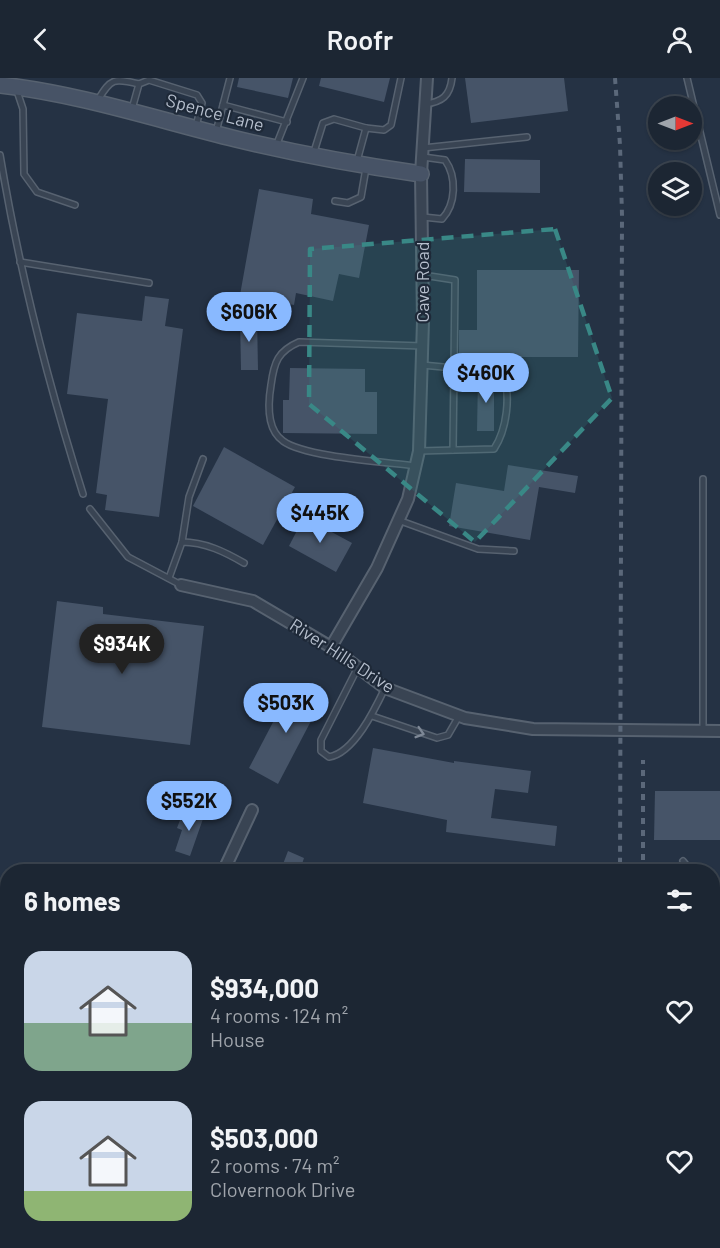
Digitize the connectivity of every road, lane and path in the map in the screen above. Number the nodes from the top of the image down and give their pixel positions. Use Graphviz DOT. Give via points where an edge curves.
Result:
graph roads {
  1 [pos="230,78"];
  2 [pos="303,78"];
  3 [pos="401,78"];
  4 [pos="427,78"];
  5 [pos="452,78"];
  6 [pos="687,78"];
  7 [pos="139,84"];
  8 [pos="8,86"];
  9 [pos="96,103"];
  10 [pos="223,105"];
  11 [pos="425,105"];
  12 [pos="132,111"];
  13 [pos="287,122"];
  14 [pos="196,128"];
  15 [pos="366,128"];
  16 [pos="215,134"];
  17 [pos="527,137"];
  18 [pos="275,148"];
  19 [pos="422,152"];
  20 [pos="0,155"];
  21 [pos="312,157"];
  22 [pos="361,166"];
  23 [pos="421,174"];
  24 [pos="335,201"];
  25 [pos="75,205"];
  26 [pos="720,216"];
  27 [pos="423,217"];
  28 [pos="20,262"];
  29 [pos="423,275"];
  30 [pos="149,283"];
  31 [pos="423,346"];
  32 [pos="422,365"];
  33 [pos="454,368"];
  34 [pos="453,450"];
  35 [pos="419,452"];
  36 [pos="203,459"];
  37 [pos="416,466"];
  38 [pos="703,479"];
  39 [pos="83,494"];
  40 [pos="90,509"];
  41 [pos="398,520"];
  42 [pos="182,542"];
  43 [pos="514,551"];
  44 [pos="244,563"];
  45 [pos="169,578"];
  46 [pos="181,585"];
  47 [pos="331,647"];
  48 [pos="358,667"];
  49 [pos="386,688"];
  50 [pos="372,716"];
  51 [pos="459,716"];
  52 [pos="703,730"];
  53 [pos="720,730"];
  54 [pos="252,810"];
  55 [pos="683,861"];
  56 [pos="227,864"];
  57 [pos="685,864"];
  1 -- 10 [label="lane"];
  2 -- 13 [label="lane"];
  3 -- 15 [label="lane" via="391,125 384,130"];
  4 -- 11 [label="street, Cave Road"];
  5 -- 11 [label="lane" via="446,97"];
  6 -- 26 [label="lane"];
  7 -- 9 [label="lane" via="119,79 108,83"];
  7 -- 12 [label="lane"];
  7 -- 14 [label="lane" via="149,80 197,95 202,103"];
  8 -- 9 [label="main road, Spence Lane"];
  8 -- 25 [label="lane" via="23,110 24,174 37,192"];
  9 -- 12 [label="main road, Spence Lane"];
  10 -- 13 [label="lane"];
  10 -- 16 [label="lane"];
  11 -- 19 [label="street, Cave Road"];
  12 -- 14 [label="main road, Spence Lane"];
  13 -- 18 [label="lane"];
  14 -- 16 [label="main road, Spence Lane"];
  15 -- 21 [label="lane" via="334,119 323,123"];
  15 -- 22 [label="lane"];
  16 -- 18 [label="main road, Spence Lane"];
  17 -- 19 [label="lane"];
  18 -- 21 [label="main road, Spence Lane"];
  19 -- 23 [label="street, Cave Road"];
  19 -- 27 [label="lane" via="445,160 453,182 450,210 442,219"];
  20 -- 28 [label="lane"];
  21 -- 22 [label="main road, Spence Lane"];
  22 -- 23 [label="main road, Spence Lane"];
  22 -- 24 [label="lane" via="361,197 348,203"];
  23 -- 27 [label="street, Cave Road"];
  27 -- 29 [label="street, Cave Road"];
  28 -- 30 [label="lane"];
  28 -- 39 [label="lane" via="50,388"];
  29 -- 31 [label="street, Cave Road"];
  29 -- 33 [label="lane" via="455,280"];
  31 -- 32 [label="street, Cave Road"];
  31 -- 37 [label="lane" via="299,342 283,349 273,370 268,402 274,429 282,441 312,452"];
  32 -- 33 [label="lane"];
  32 -- 35 [label="street, Cave Road"];
  33 -- 34 [label="lane"];
  33 -- 34 [label="lane" via="503,373 507,384 503,435 494,449"];
  34 -- 35 [label="lane"];
  35 -- 37 [label="street, Cave Road"];
  36 -- 42 [label="lane" via="189,497"];
  37 -- 41 [label="street, Cave Road"];
  38 -- 52 [label="lane"];
  40 -- 45 [label="lane" via="128,557"];
  41 -- 43 [label="lane" via="478,549"];
  41 -- 47 [label="street, Cave Road" via="377,568"];
  42 -- 44 [label="lane" via="222,550"];
  42 -- 45 [label="lane"];
  45 -- 46 [label="lane"];
  46 -- 47 [label="street, River Hills Drive" via="253,601"];
  47 -- 48 [label="street, River Hills Drive"];
  48 -- 49 [label="street, River Hills Drive"];
  48 -- 50 [label="lane" via="321,740 321,751 329,757 338,756"];
  49 -- 50 [label="lane"];
  49 -- 51 [label="street, River Hills Drive"];
  50 -- 51 [label="lane, one-way" via="437,738 448,735"];
  51 -- 52 [label="street, River Hills Drive" via="533,729"];
  52 -- 53 [label="street, River Hills Drive"];
  54 -- 56 [label="street"];
  55 -- 57 [label="lane"];
}
